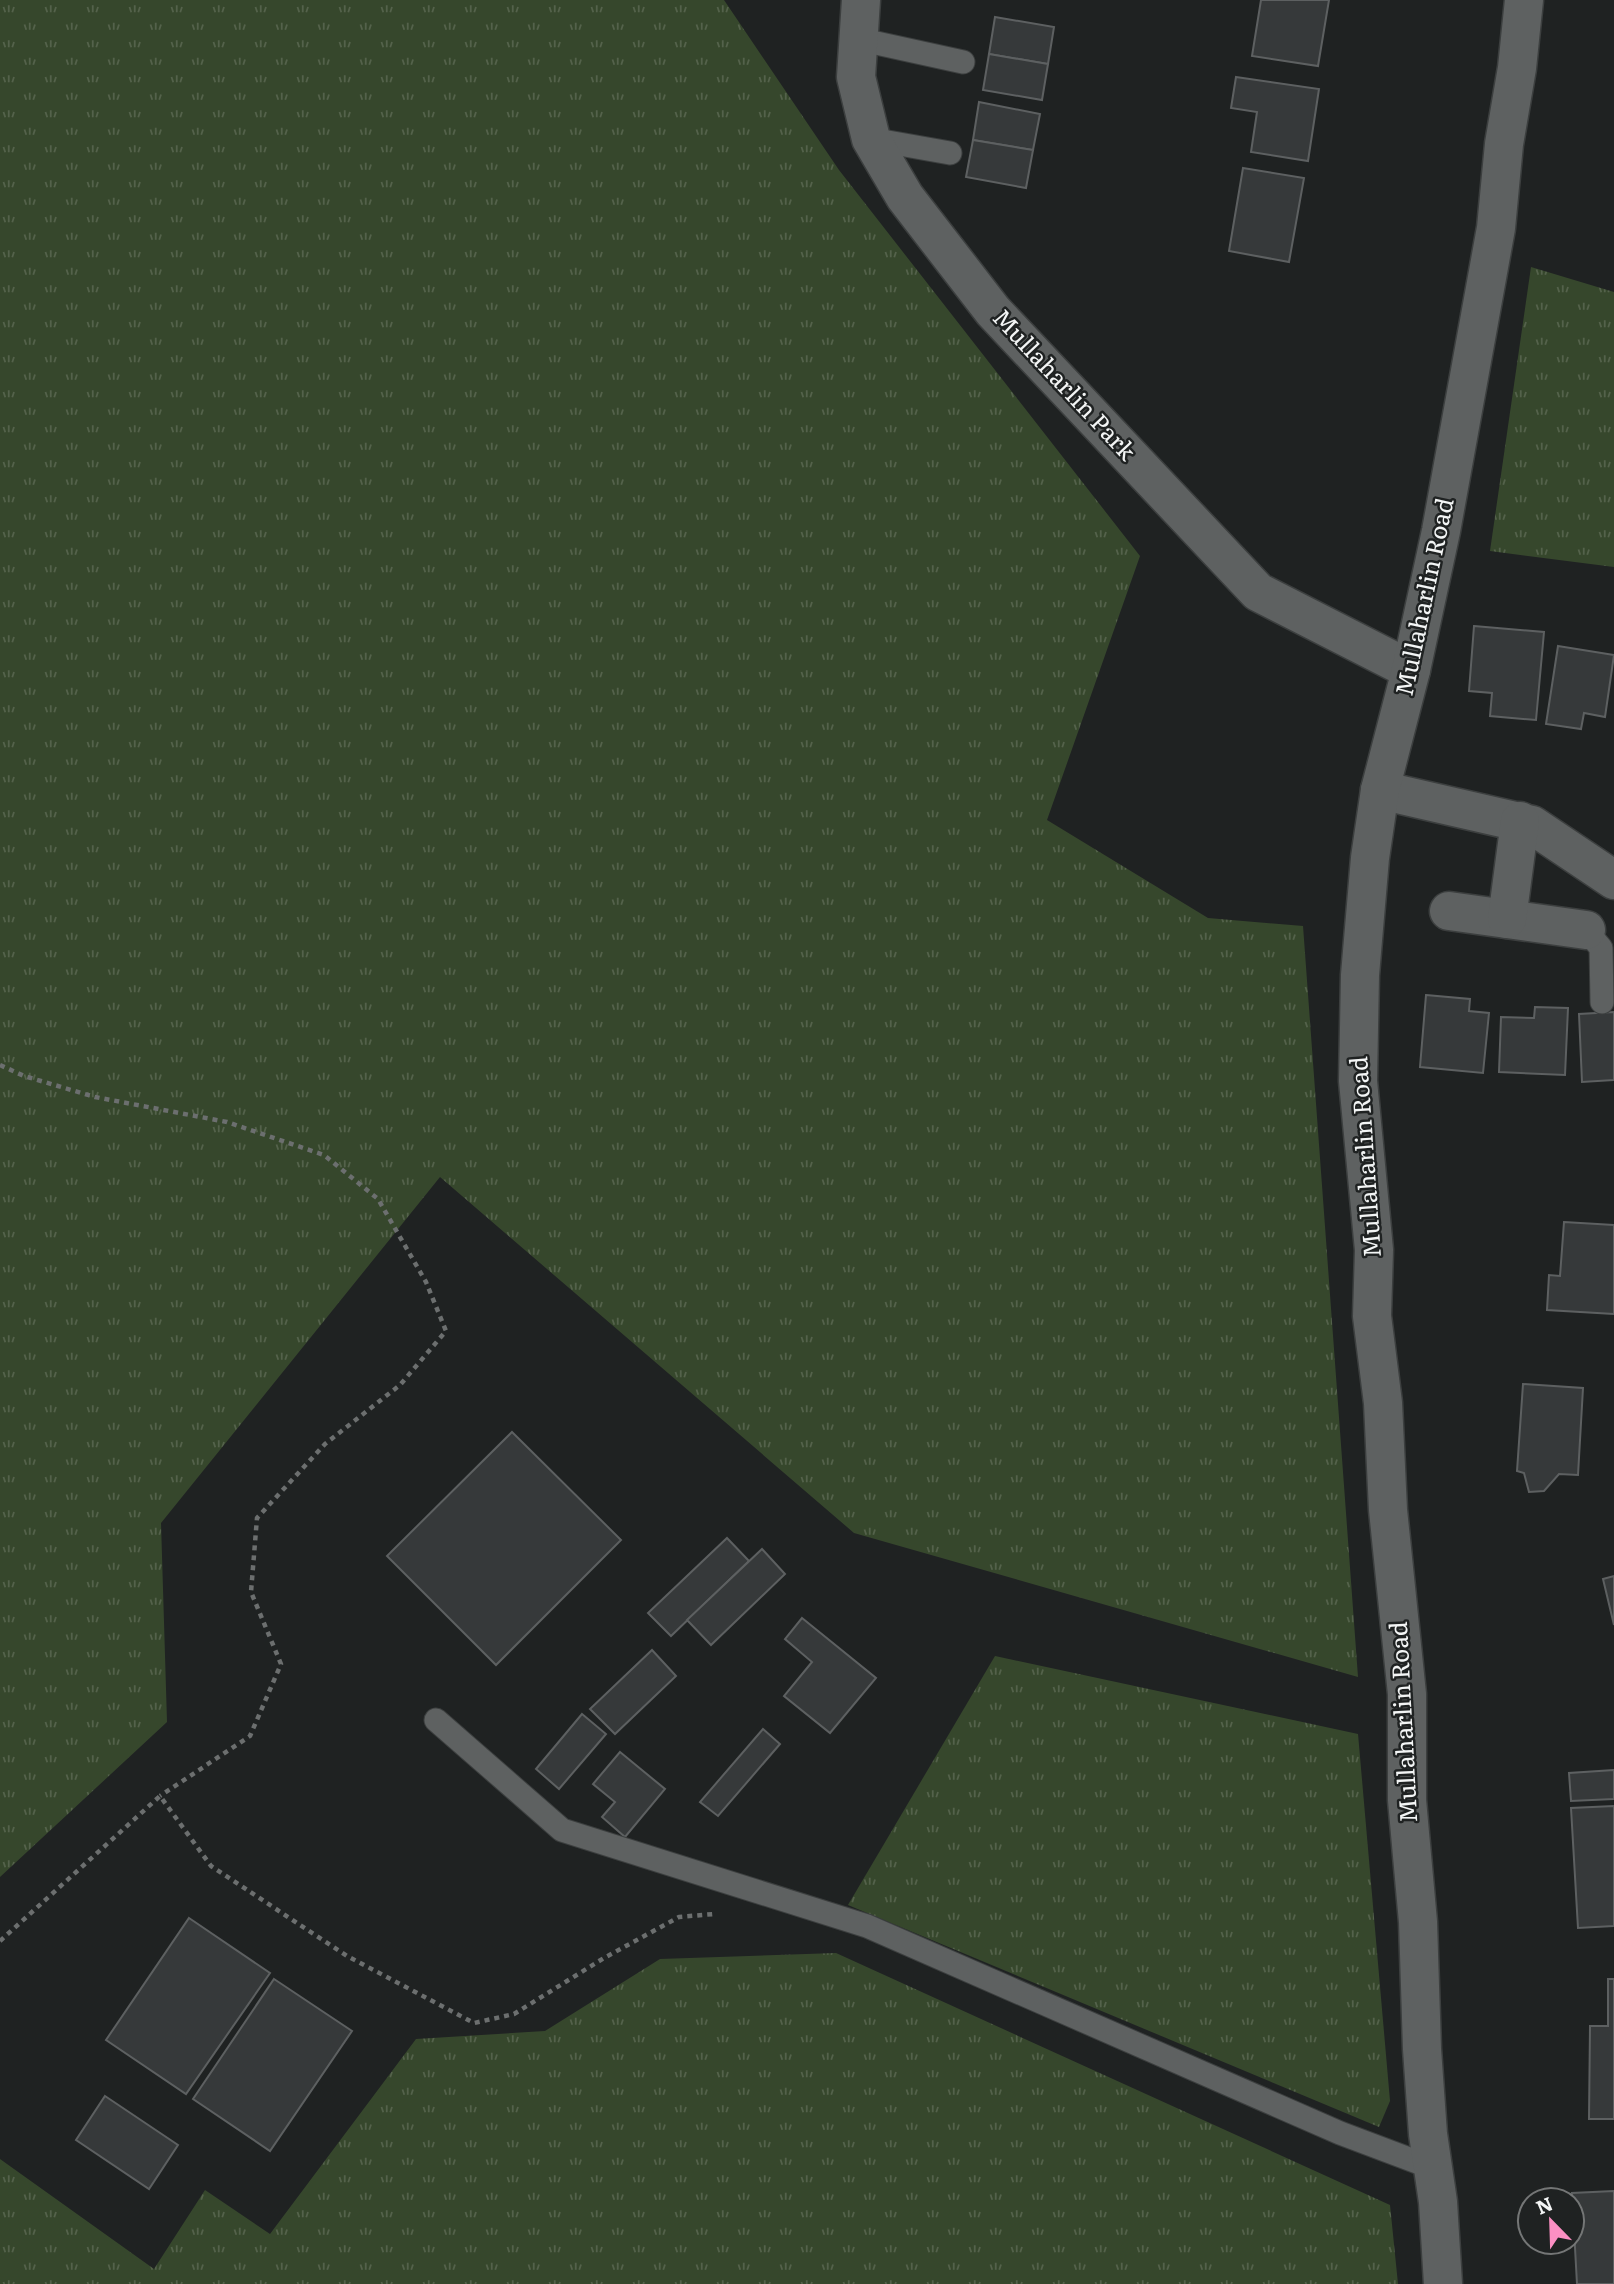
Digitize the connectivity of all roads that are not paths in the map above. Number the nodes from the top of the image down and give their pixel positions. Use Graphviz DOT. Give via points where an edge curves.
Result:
graph roads {
  1 [pos="861,0"];
  2 [pos="1524,0"];
  3 [pos="859,39"];
  4 [pos="963,62"];
  5 [pos="871,139"];
  6 [pos="950,153"];
  7 [pos="1411,670"];
  8 [pos="1380,790"];
  9 [pos="1520,821"];
  10 [pos="1614,880"];
  11 [pos="1449,911"];
  12 [pos="1507,919"];
  13 [pos="1586,930"];
  14 [pos="1602,1002"];
  15 [pos="436,1720"];
  16 [pos="1433,2168"];
  17 [pos="1443,2284"];
  1 -- 3 [label="street, Mullaharlin Park"];
  2 -- 7 [label="street, Mullaharlin Road" via="1496,228"];
  3 -- 4 [label="lane"];
  3 -- 5 [label="street, Mullaharlin Park" via="856,77"];
  5 -- 6 [label="lane"];
  5 -- 7 [label="street, Mullaharlin Park" via="905,197 993,311 1258,592"];
  7 -- 8 [label="street, Mullaharlin Road"];
  8 -- 9 [label="street"];
  8 -- 16 [label="street, Mullaharlin Road" via="1362,947 1357,1081 1374,1250 1372,1316 1407,1694 1407,1800"];
  9 -- 10 [label="street"];
  9 -- 12 [label="street"];
  11 -- 12 [label="street"];
  12 -- 13 [label="street"];
  13 -- 14 [label="lane" via="1601,948"];
  15 -- 16 [label="lane" via="562,1830 867,1926 1340,2133"];
  16 -- 17 [label="street, Mullaharlin Road"];
}
